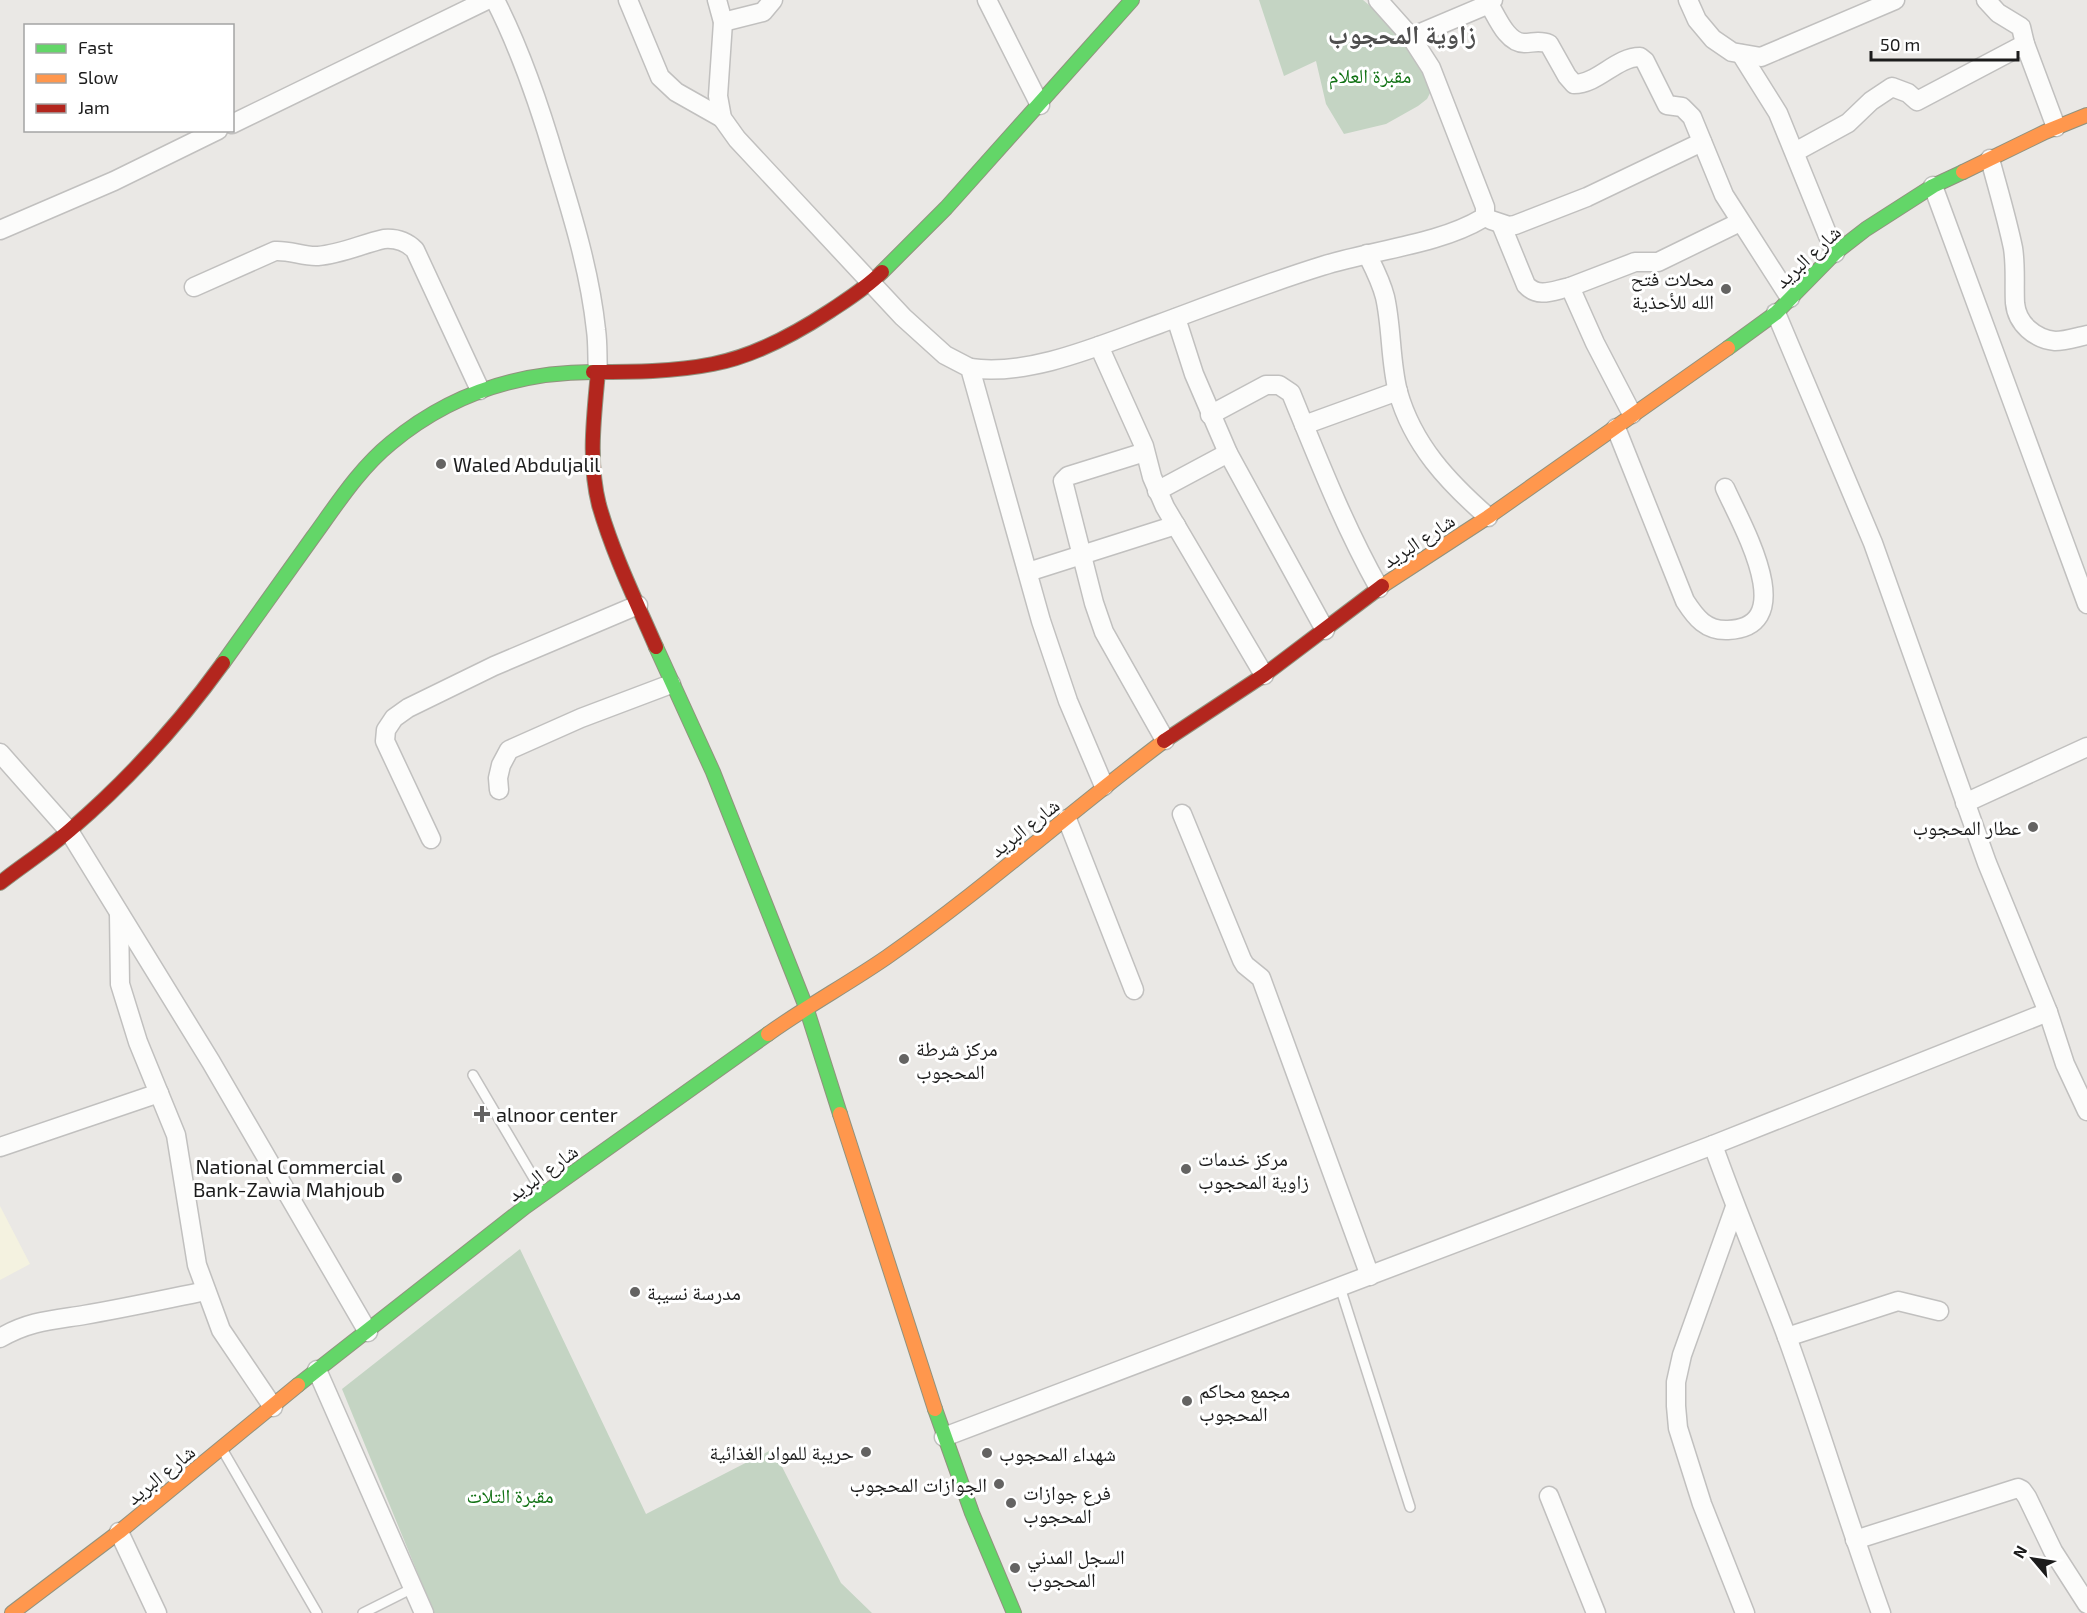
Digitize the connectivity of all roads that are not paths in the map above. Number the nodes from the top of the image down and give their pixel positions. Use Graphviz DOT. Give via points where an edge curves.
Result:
graph roads {
  1 [pos="487,0"];
  2 [pos="495,0"];
  3 [pos="628,0"];
  4 [pos="717,0"];
  5 [pos="773,0"];
  6 [pos="987,0"];
  7 [pos="1132,0"];
  8 [pos="1378,0"];
  9 [pos="1688,0"];
  10 [pos="1895,0"];
  11 [pos="1986,0"];
  12 [pos="1491,2"];
  13 [pos="723,22"];
  14 [pos="1411,37"];
  15 [pos="2025,44"];
  16 [pos="1741,54"];
  17 [pos="1040,105"];
  18 [pos="2087,114"];
  19 [pos="722,118"];
  20 [pos="234,123"];
  21 [pos="2056,127"];
  22 [pos="215,132"];
  23 [pos="1702,142"];
  24 [pos="1795,152"];
  25 [pos="1990,159"];
  26 [pos="1933,186"];
  27 [pos="1483,218"];
  28 [pos="1740,222"];
  29 [pos="1501,224"];
  30 [pos="0,230"];
  31 [pos="1835,253"];
  32 [pos="1366,254"];
  33 [pos="870,284"];
  34 [pos="1570,286"];
  35 [pos="194,287"];
  36 [pos="1790,298"];
  37 [pos="1776,313"];
  38 [pos="1176,318"];
  39 [pos="2087,335"];
  40 [pos="1099,346"];
  41 [pos="970,368"];
  42 [pos="598,372"];
  43 [pos="480,390"];
  44 [pos="1398,391"];
  45 [pos="1632,414"];
  46 [pos="1210,415"];
  47 [pos="1304,425"];
  48 [pos="1616,428"];
  49 [pos="1145,452"];
  50 [pos="1228,453"];
  51 [pos="1725,488"];
  52 [pos="1157,491"];
  53 [pos="1488,517"];
  54 [pos="1176,525"];
  55 [pos="1082,554"];
  56 [pos="1028,572"];
  57 [pos="1379,588"];
  58 [pos="2087,604"];
  59 [pos="638,605"];
  60 [pos="1325,630"];
  61 [pos="1264,675"];
  62 [pos="671,684"];
  63 [pos="1165,740"];
  64 [pos="2087,747"];
  65 [pos="0,753"];
  66 [pos="1104,786"];
  67 [pos="499,790"];
  68 [pos="1965,803"];
  69 [pos="1182,814"];
  70 [pos="1067,819"];
  71 [pos="69,831"];
  72 [pos="431,839"];
  73 [pos="0,883"];
  74 [pos="119,911"];
  75 [pos="1134,990"];
  76 [pos="806,1007"];
  77 [pos="2048,1012"];
  78 [pos="473,1075"];
  79 [pos="159,1093"];
  80 [pos="2087,1111"];
  81 [pos="1713,1145"];
  82 [pos="0,1147"];
  83 [pos="543,1194"];
  84 [pos="1735,1207"];
  85 [pos="1370,1276"];
  86 [pos="1340,1287"];
  87 [pos="207,1291"];
  88 [pos="1939,1311"];
  89 [pos="368,1332"];
  90 [pos="1787,1337"];
  91 [pos="0,1338"];
  92 [pos="317,1370"];
  93 [pos="273,1407"];
  94 [pos="944,1437"];
  95 [pos="222,1449"];
  96 [pos="1549,1496"];
  97 [pos="1410,1507"];
  98 [pos="119,1532"];
  99 [pos="1855,1540"];
  100 [pos="413,1588"];
  101 [pos="2087,1604"];
  102 [pos="13,1613"];
  103 [pos="157,1613"];
  104 [pos="317,1613"];
  105 [pos="363,1613"];
  106 [pos="424,1613"];
  107 [pos="1014,1613"];
  108 [pos="1596,1613"];
  109 [pos="1745,1613"];
  110 [pos="1881,1613"];
  1 -- 20 [label="street"];
  2 -- 42 [label="street" via="521,59 568,203 591,297"];
  3 -- 19 [label="street" via="660,77 676,92"];
  4 -- 13 [label="street"];
  5 -- 13 [label="street" via="763,12"];
  6 -- 17 [label="street"];
  7 -- 17 [label="street"];
  8 -- 14 [label="street"];
  9 -- 16 [label="street" via="1696,20 1713,39"];
  10 -- 16 [label="street" via="1767,55"];
  11 -- 15 [label="street" via="2021,27"];
  12 -- 14 [label="street"];
  12 -- 23 [label="street" via="1508,35 1524,43 1549,44 1574,84 1629,58 1640,57 1667,105 1688,111"];
  13 -- 19 [label="street" via="718,96"];
  14 -- 27 [label="street" via="1431,68 1485,207"];
  15 -- 21 [label="street"];
  15 -- 24 [label="street" via="1917,101 1892,87 1848,123"];
  16 -- 24 [label="street" via="1778,113"];
  17 -- 33 [label="street"];
  18 -- 21 [label="street, شارع البريد"];
  19 -- 33 [label="street"];
  21 -- 25 [label="street, شارع البريد"];
  22 -- 30 [label="street"];
  23 -- 28 [label="street"];
  23 -- 29 [label="street" via="1587,197 1515,225"];
  24 -- 31 [label="street"];
  25 -- 26 [label="street, شارع البريد"];
  25 -- 39 [label="street" via="2016,267 2018,316 2031,332 2044,338 2056,341"];
  26 -- 31 [label="street, شارع البريد"];
  26 -- 58 [label="street"];
  27 -- 29 [label="street"];
  27 -- 32 [label="street" via="1444,235"];
  28 -- 34 [label="street" via="1658,262 1635,262"];
  28 -- 36 [label="street"];
  29 -- 34 [label="street" via="1526,285 1533,292 1540,294"];
  31 -- 36 [label="street, شارع البريد"];
  32 -- 38 [label="street" via="1320,266"];
  32 -- 44 [label="street" via="1385,299"];
  33 -- 41 [label="street" via="933,346"];
  33 -- 42 [label="street" via="796,333 745,354 680,369"];
  34 -- 45 [label="street" via="1594,343"];
  35 -- 43 [label="street" via="275,251 321,256 394,238 415,250"];
  36 -- 37 [label="street, شارع البريد"];
  37 -- 45 [label="street, شارع البريد"];
  37 -- 68 [label="street" via="1873,543"];
  38 -- 40 [label="street"];
  38 -- 46 [label="street"];
  40 -- 41 [label="street" via="1012,369"];
  40 -- 49 [label="street"];
  41 -- 56 [label="street"];
  42 -- 43 [label="street" via="535,375"];
  42 -- 59 [label="street" via="593,434 599,504"];
  43 -- 71 [label="street" via="438,411 391,443 356,478 197,699 104,800"];
  44 -- 47 [label="street"];
  44 -- 53 [label="street" via="1420,444 1460,492"];
  45 -- 48 [label="street, شارع البريد"];
  46 -- 47 [label="street" via="1273,384 1290,393"];
  46 -- 50 [label="street"];
  47 -- 57 [label="street"];
  48 -- 51 [label="street" via="1685,601 1708,627 1728,630 1752,624 1761,614 1764,600 1759,563"];
  48 -- 53 [label="street, شارع البريد"];
  49 -- 52 [label="street"];
  49 -- 55 [label="street" via="1064,479"];
  50 -- 52 [label="street"];
  50 -- 60 [label="street"];
  52 -- 54 [label="street"];
  53 -- 57 [label="street, شارع البريد"];
  54 -- 55 [label="street"];
  54 -- 61 [label="street"];
  55 -- 56 [label="street"];
  55 -- 63 [label="street" via="1104,632"];
  56 -- 66 [label="street" via="1068,701"];
  57 -- 60 [label="street, شارع البريد"];
  59 -- 62 [label="street"];
  59 -- 72 [label="street" via="494,666 394,718 386,730 385,741"];
  60 -- 61 [label="street, شارع البريد"];
  61 -- 63 [label="street, شارع البريد"];
  62 -- 67 [label="street" via="509,750 501,765"];
  62 -- 76 [label="street" via="713,772"];
  63 -- 66 [label="street, شارع البريد"];
  64 -- 68 [label="street"];
  65 -- 71 [label="street"];
  66 -- 70 [label="street, شارع البريد"];
  68 -- 77 [label="street"];
  69 -- 85 [label="street" via="1242,960 1261,978"];
  70 -- 75 [label="street"];
  70 -- 76 [label="street, شارع البريد" via="887,957"];
  71 -- 73 [label="street"];
  71 -- 74 [label="street"];
  74 -- 79 [label="street" via="120,984"];
  74 -- 89 [label="street"];
  76 -- 83 [label="street, شارع البريد"];
  76 -- 94 [label="street"];
  77 -- 80 [label="street" via="2065,1064"];
  77 -- 81 [label="street"];
  78 -- 83 [label="lane"];
  79 -- 82 [label="street"];
  79 -- 87 [label="street" via="176,1135 197,1265"];
  81 -- 84 [label="street"];
  81 -- 85 [label="street"];
  83 -- 89 [label="street, شارع البريد"];
  84 -- 90 [label="street"];
  84 -- 109 [label="street" via="1682,1355 1676,1406 1678,1428 1698,1493"];
  85 -- 86 [label="street"];
  86 -- 94 [label="street"];
  86 -- 97 [label="lane"];
  87 -- 91 [label="street" via="46,1320"];
  87 -- 93 [label="street" via="221,1330"];
  88 -- 90 [label="street" via="1898,1300"];
  89 -- 92 [label="street, شارع البريد"];
  90 -- 99 [label="street"];
  92 -- 93 [label="street, شارع البريد"];
  92 -- 100 [label="street"];
  93 -- 95 [label="street, شارع البريد"];
  94 -- 107 [label="street"];
  95 -- 98 [label="street, شارع البريد"];
  95 -- 104 [label="lane"];
  96 -- 108 [label="street"];
  98 -- 102 [label="street, شارع البريد"];
  98 -- 103 [label="street"];
  99 -- 101 [label="street" via="2018,1488 2027,1497 2053,1551"];
  99 -- 110 [label="street"];
  100 -- 105 [label="lane"];
  100 -- 106 [label="street"];
}
